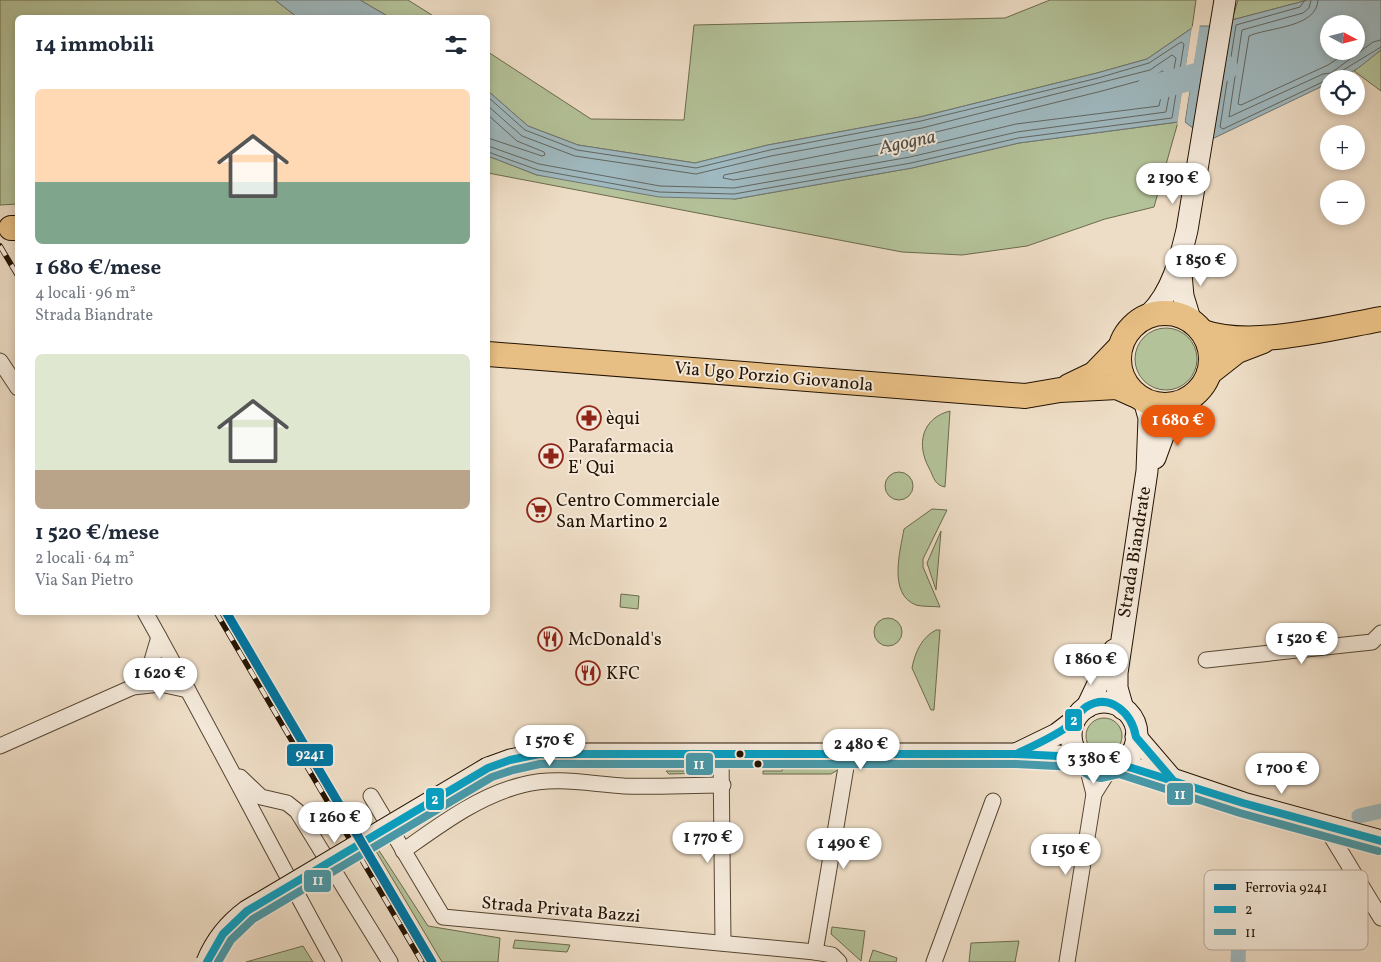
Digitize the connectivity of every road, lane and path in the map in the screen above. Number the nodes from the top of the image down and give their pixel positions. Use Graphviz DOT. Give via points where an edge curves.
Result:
graph roads {
  1 [pos="1225,0"];
  2 [pos="1180,262"];
  3 [pos="1150,314"];
  4 [pos="1381,319"];
  5 [pos="1197,326"];
  6 [pos="1270,338"];
  7 [pos="1120,347"];
  8 [pos="490,354"];
  9 [pos="0,361"];
  10 [pos="1209,373"];
  11 [pos="15,384"];
  12 [pos="1060,390"];
  13 [pos="1140,398"];
  14 [pos="1181,403"];
  15 [pos="1147,471"];
  16 [pos="147,615"];
  17 [pos="1381,633"];
  18 [pos="1121,634"];
  19 [pos="159,637"];
  20 [pos="1206,660"];
  21 [pos="133,686"];
  22 [pos="188,690"];
  23 [pos="1123,709"];
  24 [pos="1081,714"];
  25 [pos="1136,737"];
  26 [pos="0,746"];
  27 [pos="1016,754"];
  28 [pos="721,755"];
  29 [pos="848,755"];
  30 [pos="1082,760"];
  31 [pos="1115,766"];
  32 [pos="234,771"];
  33 [pos="1172,779"];
  34 [pos="722,785"];
  35 [pos="1094,794"];
  36 [pos="371,796"];
  37 [pos="993,801"];
  38 [pos="296,811"];
  39 [pos="259,825"];
  40 [pos="1325,826"];
  41 [pos="1381,841"];
  42 [pos="403,851"];
  43 [pos="1352,870"];
  44 [pos="1368,897"];
  45 [pos="1381,918"];
  46 [pos="723,943"];
  47 [pos="815,952"];
  48 [pos="207,962"];
  49 [pos="334,962"];
  50 [pos="390,962"];
  51 [pos="839,962"];
  52 [pos="934,962"];
  53 [pos="1067,962"];
  1 -- 2 [label="main road" via="1201,155"];
  2 -- 3 [label="main road" via="1163,302"];
  2 -- 5 [label="main road" via="1183,296"];
  3 -- 5 [label="main road" via="1178,314"];
  3 -- 7 [label="main road" via="1131,327"];
  4 -- 6 [label="main road"];
  5 -- 6 [label="main road" via="1218,337"];
  5 -- 10 [label="main road" via="1211,352"];
  6 -- 10 [label="main road" via="1237,351"];
  7 -- 12 [label="main road, Via Ugo Porzio Giovanola" via="1094,374"];
  7 -- 13 [label="main road" via="1121,373"];
  8 -- 12 [label="main road, Via Ugo Porzio Giovanola" via="1025,396"];
  9 -- 11 [label="street"];
  10 -- 14 [label="main road" via="1203,386"];
  12 -- 13 [label="main road, Via Ugo Porzio Giovanola" via="1117,387"];
  13 -- 14 [label="main road" via="1162,405"];
  13 -- 15 [label="main road, Strada Biandrate" via="1149,418"];
  14 -- 15 [label="main road, Strada Biandrate" via="1171,414"];
  15 -- 18 [label="main road, Strada Biandrate"];
  16 -- 19 [label="street"];
  17 -- 20 [label="street" via="1372,642"];
  18 -- 23 [label="main road, Strada Biandrate" via="1117,688"];
  18 -- 24 [label="main road, Strada Biandrate"];
  19 -- 21 [label="street" via="151,664"];
  19 -- 22 [label="street"];
  21 -- 22 [label="street" via="160,684"];
  21 -- 26 [label="street"];
  22 -- 32 [label="street"];
  23 -- 24 [label="main road" via="1106,702"];
  23 -- 25 [label="main road" via="1133,721"];
  24 -- 27 [label="main road" via="1057,734"];
  24 -- 30 [label="main road" via="1071,740"];
  25 -- 31 [label="main road" via="1131,753"];
  25 -- 33 [label="main road"];
  27 -- 29 [label="main road"];
  27 -- 30 [label="main road"];
  28 -- 29 [label="main road"];
  28 -- 34 [label="street"];
  28 -- 48 [label="main road, bridge" via="539,754 488,768 247,911 229,924"];
  29 -- 47 [label="street"];
  30 -- 31 [label="main road" via="1102,768"];
  30 -- 35 [label="street"];
  31 -- 33 [label="main road"];
  31 -- 35 [label="street"];
  32 -- 38 [label="street" via="261,797 287,803"];
  32 -- 39 [label="street"];
  33 -- 40 [label="main road"];
  34 -- 42 [label="street" via="624,786 565,780 523,784 453,816"];
  34 -- 46 [label="street"];
  35 -- 53 [label="street"];
  36 -- 42 [label="street, Strada Privata Bazzi"];
  37 -- 52 [label="street"];
  38 -- 39 [label="street" via="285,807 266,812"];
  38 -- 50 [label="street"];
  39 -- 49 [label="street"];
  40 -- 41 [label="main road"];
  40 -- 43 [label="street"];
  42 -- 46 [label="street, Strada Privata Bazzi" via="443,917"];
  44 -- 45 [label="street"];
  46 -- 47 [label="street, Strada Privata Bazzi"];
  47 -- 51 [label="street, Strada Privata Bazzi" via="832,954"];
}
